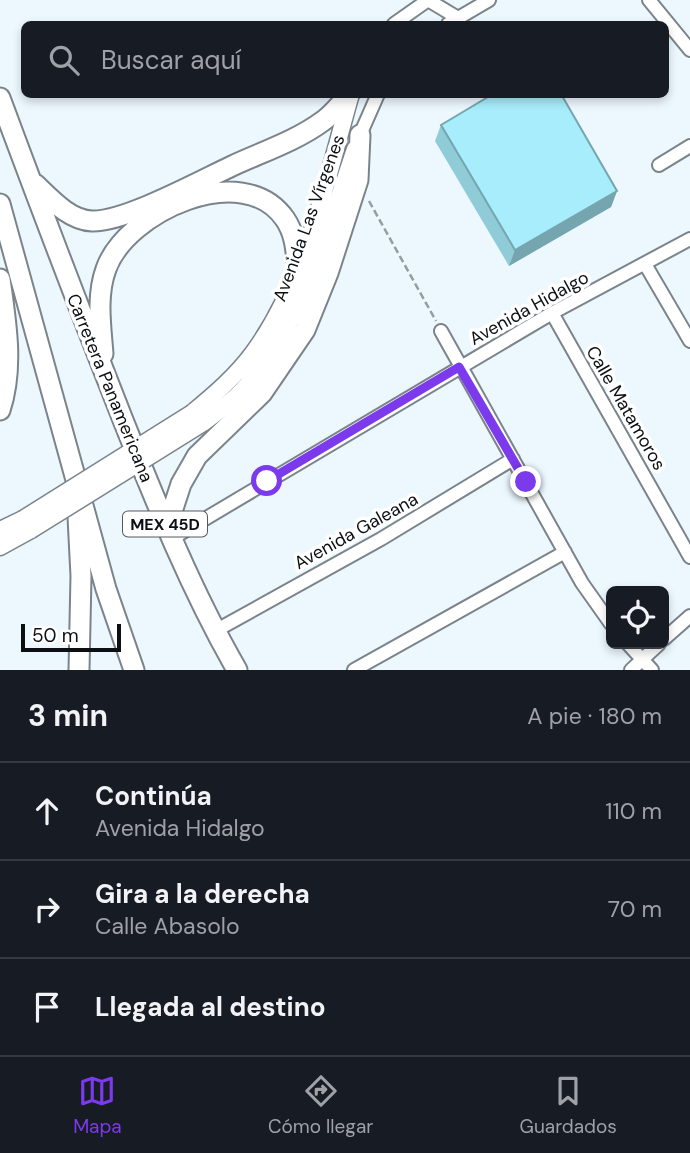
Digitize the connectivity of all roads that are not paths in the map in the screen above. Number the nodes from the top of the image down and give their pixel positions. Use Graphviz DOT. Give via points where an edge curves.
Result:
graph roads {
  1 [pos="428,0"];
  2 [pos="489,0"];
  3 [pos="649,0"];
  4 [pos="398,21"];
  5 [pos="453,21"];
  6 [pos="666,21"];
  7 [pos="669,24"];
  8 [pos="690,50"];
  9 [pos="0,98"];
  10 [pos="346,98"];
  11 [pos="349,98"];
  12 [pos="377,98"];
  13 [pos="360,135"];
  14 [pos="690,146"];
  15 [pos="659,165"];
  16 [pos="30,180"];
  17 [pos="0,204"];
  18 [pos="690,239"];
  19 [pos="645,264"];
  20 [pos="298,271"];
  21 [pos="0,279"];
  22 [pos="552,313"];
  23 [pos="441,331"];
  24 [pos="690,341"];
  25 [pos="459,367"];
  26 [pos="105,373"];
  27 [pos="0,410"];
  28 [pos="198,418"];
  29 [pos="513,459"];
  30 [pos="74,467"];
  31 [pos="27,525"];
  32 [pos="0,530"];
  33 [pos="169,533"];
  34 [pos="0,547"];
  35 [pos="565,552"];
  36 [pos="690,557"];
  37 [pos="690,615"];
  38 [pos="606,618"];
  39 [pos="215,631"];
  40 [pos="669,634"];
  41 [pos="633,649"];
  42 [pos="653,649"];
  43 [pos="642,659"];
  44 [pos="79,670"];
  45 [pos="134,670"];
  46 [pos="237,670"];
  47 [pos="354,670"];
  48 [pos="631,670"];
  49 [pos="652,670"];
  1 -- 4 [label="street"];
  1 -- 5 [label="street"];
  2 -- 5 [label="street"];
  3 -- 6 [label="street"];
  7 -- 8 [label="street"];
  9 -- 16 [label="highway, Carretera Panamericana / MEX 45D"];
  10 -- 16 [label="highway" via="307,131 106,220 80,219"];
  11 -- 20 [label="main road, Avenida Las Vírgenes"];
  12 -- 13 [label="street, Avenida Las Vírgenes"];
  13 -- 28 [label="main road, Avenida Las Vírgenes" via="294,314 250,382 231,401"];
  13 -- 33 [label="highway" via="358,180 305,330 262,393 197,456 181,484"];
  14 -- 15 [label="street"];
  16 -- 26 [label="highway, Carretera Panamericana / MEX 45D"];
  17 -- 30 [label="highway"];
  18 -- 19 [label="street, Avenida Hidalgo"];
  19 -- 22 [label="street, Avenida Hidalgo"];
  19 -- 24 [label="street"];
  20 -- 26 [label="highway" via="295,241 286,220 276,208 248,193 205,194 149,218 117,248 102,281"];
  20 -- 28 [label="main road, Avenida Las Vírgenes" via="252,354"];
  21 -- 27 [label="highway" via="8,341 8,374"];
  22 -- 25 [label="street, Avenida Hidalgo"];
  22 -- 36 [label="street, Calle Matamoros"];
  23 -- 25 [label="street"];
  25 -- 29 [label="street"];
  25 -- 33 [label="street, Avenida Hidalgo"];
  26 -- 33 [label="highway, Carretera Panamericana / MEX 45D"];
  28 -- 31 [label="main road, Avenida Las Vírgenes, bridge"];
  29 -- 35 [label="street"];
  29 -- 39 [label="street, Avenida Galeana"];
  30 -- 44 [label="highway" via="81,576"];
  30 -- 45 [label="highway" via="106,589"];
  31 -- 32 [label="main road, Avenida Las Vírgenes"];
  31 -- 34 [label="main road, Avenida Las Vírgenes"];
  33 -- 39 [label="highway, Carretera Panamericana / MEX 45D"];
  35 -- 38 [label="street"];
  35 -- 47 [label="street"];
  37 -- 40 [label="street"];
  39 -- 46 [label="highway, Carretera Panamericana / MEX 45D"];
  41 -- 43 [label="street"];
  42 -- 43 [label="street"];
  43 -- 48 [label="street"];
  43 -- 49 [label="street"];
}
